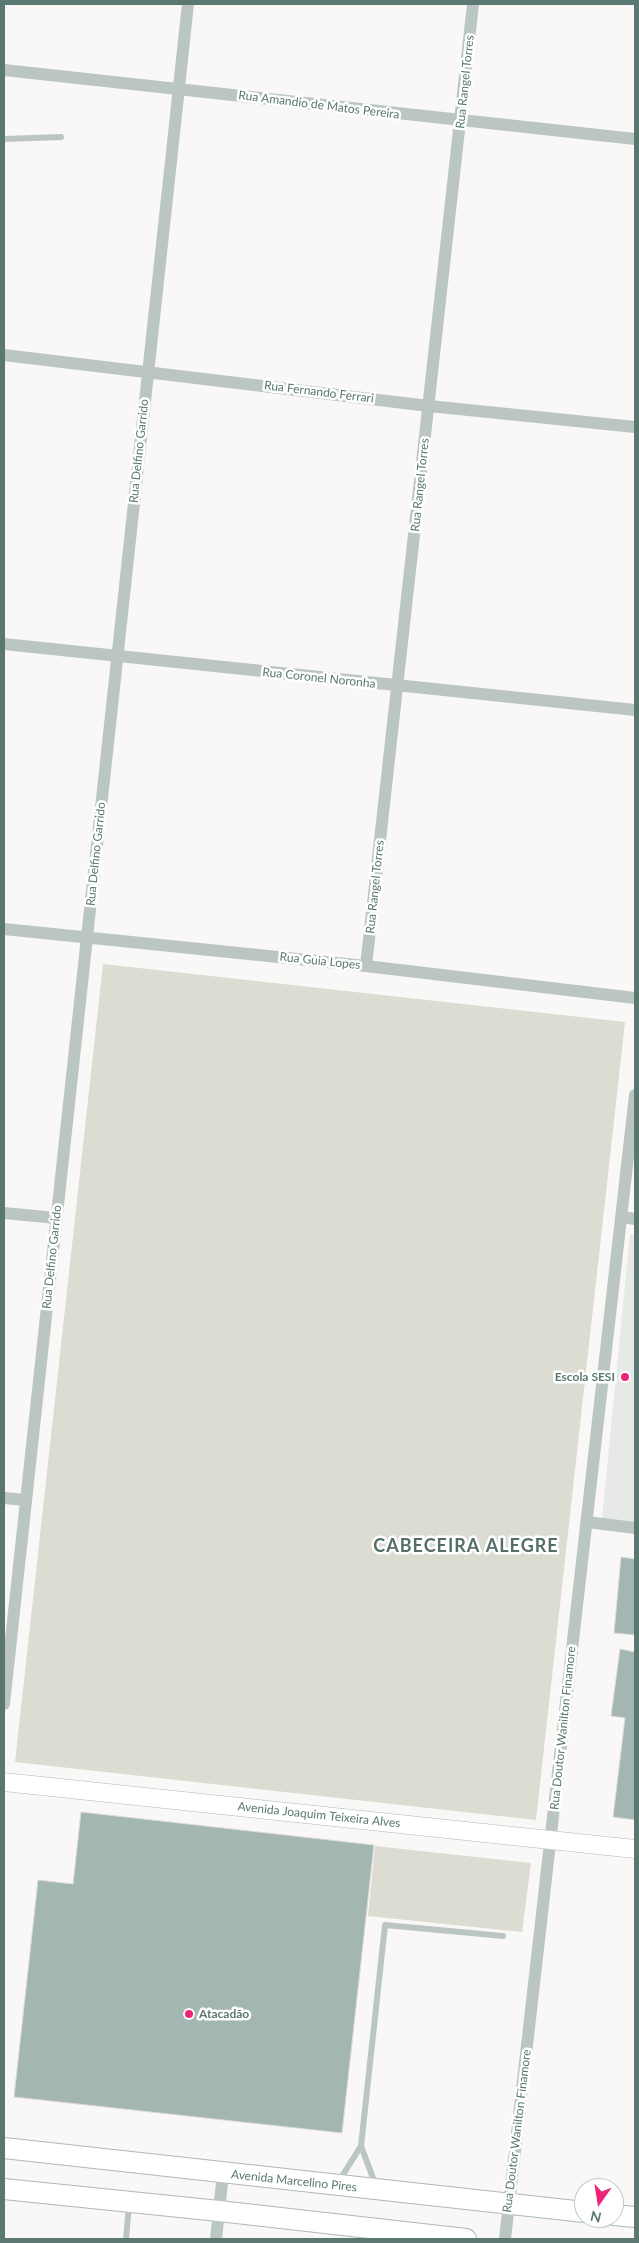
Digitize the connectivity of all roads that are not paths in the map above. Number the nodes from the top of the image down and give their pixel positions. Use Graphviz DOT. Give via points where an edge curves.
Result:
graph roads {
  1 [pos="188,4"];
  2 [pos="473,4"];
  3 [pos="4,70"];
  4 [pos="178,88"];
  5 [pos="460,121"];
  6 [pos="61,137"];
  7 [pos="4,139"];
  8 [pos="635,139"];
  9 [pos="4,355"];
  10 [pos="148,371"];
  11 [pos="429,406"];
  12 [pos="635,427"];
  13 [pos="4,644"];
  14 [pos="117,657"];
  15 [pos="397,686"];
  16 [pos="635,710"];
  17 [pos="4,929"];
  18 [pos="86,938"];
  19 [pos="366,966"];
  20 [pos="635,998"];
  21 [pos="635,1095"];
  22 [pos="4,1213"];
  23 [pos="56,1218"];
  24 [pos="629,1218"];
  25 [pos="4,1498"];
  26 [pos="26,1500"];
  27 [pos="587,1522"];
  28 [pos="635,1528"];
  29 [pos="4,1704"];
  30 [pos="4,1782"];
  31 [pos="551,1840"];
  32 [pos="635,1849"];
  33 [pos="503,1936"];
  34 [pos="361,2146"];
  35 [pos="4,2148"];
  36 [pos="223,2173"];
  37 [pos="335,2186"];
  38 [pos="4,2189"];
  39 [pos="377,2190"];
  40 [pos="130,2202"];
  41 [pos="509,2204"];
  42 [pos="219,2210"];
  43 [pos="574,2211"];
  44 [pos="126,2239"];
  45 [pos="216,2239"];
  46 [pos="466,2239"];
  47 [pos="505,2239"];
  1 -- 4 [label="street, Rua Delfino Garrido"];
  2 -- 5 [label="street, Rua Rangel Torres"];
  3 -- 4 [label="street, Rua Amandio de Matos Pereira"];
  4 -- 5 [label="street, Rua Amandio de Matos Pereira"];
  4 -- 10 [label="street, Rua Delfino Garrido"];
  5 -- 8 [label="street, Rua Amandio de Matos Pereira"];
  5 -- 11 [label="street, Rua Rangel Torres"];
  6 -- 7 [label="lane"];
  9 -- 10 [label="street, Rua Fernando Ferrari"];
  10 -- 11 [label="street, Rua Fernando Ferrari"];
  10 -- 14 [label="street, Rua Delfino Garrido"];
  11 -- 12 [label="street, Rua Fernando Ferrari"];
  11 -- 15 [label="street, Rua Rangel Torres"];
  13 -- 14 [label="street, Rua Coronel Noronha"];
  14 -- 15 [label="street, Rua Coronel Noronha"];
  14 -- 18 [label="street, Rua Delfino Garrido"];
  15 -- 16 [label="street, Rua Coronel Noronha"];
  15 -- 19 [label="street, Rua Rangel Torres"];
  17 -- 18 [label="street, Rua Guia Lopes"];
  18 -- 19 [label="street, Rua Guia Lopes"];
  18 -- 23 [label="street, Rua Delfino Garrido"];
  19 -- 20 [label="street, Rua Guia Lopes"];
  21 -- 24 [label="street, Rua Doutor Wanilton Finamore"];
  22 -- 23 [label="street"];
  23 -- 26 [label="street, Rua Delfino Garrido"];
  24 -- 27 [label="street, Rua Doutor Wanilton Finamore"];
  25 -- 26 [label="street"];
  26 -- 29 [label="street, Rua Delfino Garrido"];
  27 -- 28 [label="street"];
  27 -- 31 [label="street, Rua Doutor Wanilton Finamore"];
  30 -- 31 [label="street, Avenida Joaquim Teixeira Alves"];
  31 -- 32 [label="street, Avenida Joaquim Teixeira Alves"];
  31 -- 41 [label="street, Rua Doutor Wanilton Finamore"];
  33 -- 34 [label="lane" via="385,1925"];
  34 -- 37 [label="lane"];
  34 -- 39 [label="lane"];
  35 -- 36 [label="main road, Avenida Marcelino Pires"];
  36 -- 37 [label="main road, Avenida Marcelino Pires"];
  36 -- 42 [label="street"];
  37 -- 39 [label="main road, Avenida Marcelino Pires"];
  38 -- 40 [label="main road"];
  39 -- 41 [label="main road, Avenida Marcelino Pires"];
  40 -- 42 [label="main road"];
  40 -- 44 [label="lane"];
  41 -- 43 [label="main road, Avenida Marcelino Pires"];
  41 -- 47 [label="street, Rua Doutor Wanilton Finamore"];
  42 -- 45 [label="street"];
  42 -- 46 [label="main road"];
}
